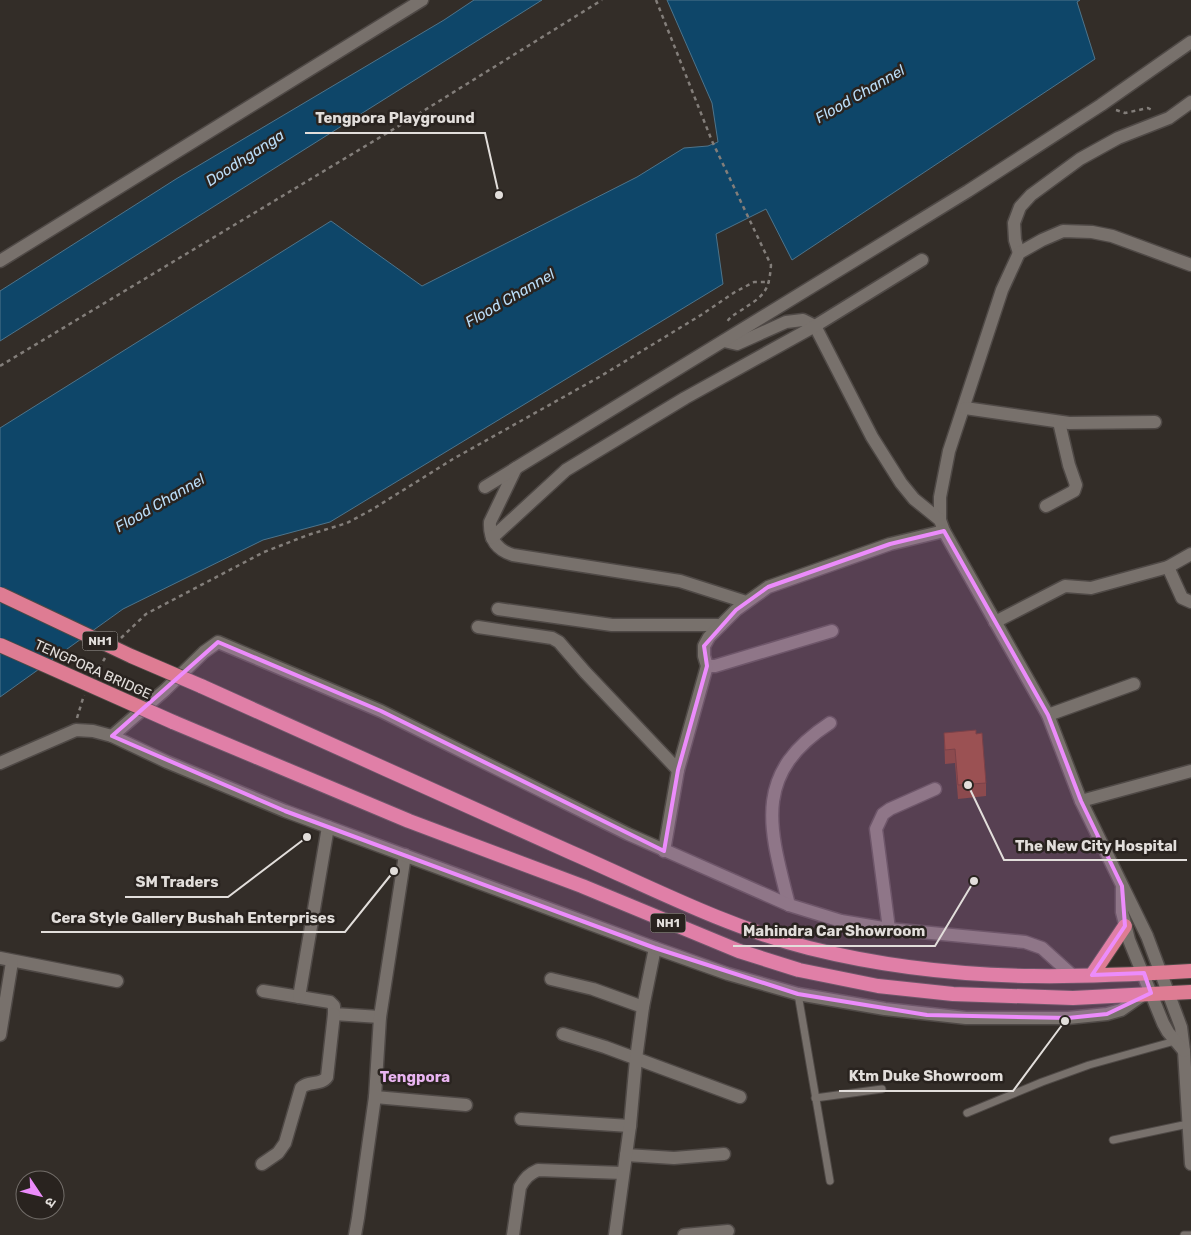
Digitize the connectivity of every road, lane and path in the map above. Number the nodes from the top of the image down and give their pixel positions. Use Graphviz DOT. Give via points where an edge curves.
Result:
graph roads {
  1 [pos="422,0"];
  2 [pos="602,0"];
  3 [pos="656,0"];
  4 [pos="1191,42"];
  5 [pos="1191,102"];
  6 [pos="1101,104"];
  7 [pos="1169,118"];
  8 [pos="1020,253"];
  9 [pos="922,260"];
  10 [pos="0,261"];
  11 [pos="1191,265"];
  12 [pos="770,282"];
  13 [pos="815,326"];
  14 [pos="724,341"];
  15 [pos="0,366"];
  16 [pos="965,408"];
  17 [pos="1059,422"];
  18 [pos="1155,422"];
  19 [pos="516,468"];
  20 [pos="485,487"];
  21 [pos="1046,506"];
  22 [pos="942,526"];
  23 [pos="492,538"];
  24 [pos="1191,554"];
  25 [pos="1168,567"];
  26 [pos="0,594"];
  27 [pos="746,602"];
  28 [pos="1191,602"];
  29 [pos="498,609"];
  30 [pos="995,622"];
  31 [pos="721,625"];
  32 [pos="478,627"];
  33 [pos="832,631"];
  34 [pos="120,639"];
  35 [pos="0,645"];
  36 [pos="107,655"];
  37 [pos="707,666"];
  38 [pos="93,678"];
  39 [pos="1134,684"];
  40 [pos="85,693"];
  41 [pos="1048,715"];
  42 [pos="830,723"];
  43 [pos="76,730"];
  44 [pos="112,736"];
  45 [pos="0,763"];
  46 [pos="678,770"];
  47 [pos="1191,771"];
  48 [pos="935,789"];
  49 [pos="1081,801"];
  50 [pos="328,827"];
  51 [pos="664,851"];
  52 [pos="405,855"];
  53 [pos="1122,886"];
  54 [pos="789,905"];
  55 [pos="1125,926"];
  56 [pos="889,929"];
  57 [pos="655,948"];
  58 [pos="6,960"];
  59 [pos="1191,971"];
  60 [pos="1160,972"];
  61 [pos="1144,973"];
  62 [pos="1092,975"];
  63 [pos="1073,976"];
  64 [pos="551,979"];
  65 [pos="117,981"];
  66 [pos="263,991"];
  67 [pos="1168,992"];
  68 [pos="1191,992"];
  69 [pos="1148,993"];
  70 [pos="798,994"];
  71 [pos="299,997"];
  72 [pos="643,1007"];
  73 [pos="334,1014"];
  74 [pos="380,1017"];
  75 [pos="563,1034"];
  76 [pos="0,1035"];
  77 [pos="1175,1041"];
  78 [pos="1184,1051"];
  79 [pos="636,1059"];
  80 [pos="882,1089"];
  81 [pos="375,1097"];
  82 [pos="740,1097"];
  83 [pos="815,1098"];
  84 [pos="466,1105"];
  85 [pos="966,1113"];
  86 [pos="521,1119"];
  87 [pos="1188,1124"];
  88 [pos="630,1126"];
  89 [pos="1113,1140"];
  90 [pos="724,1154"];
  91 [pos="626,1155"];
  92 [pos="262,1164"];
  93 [pos="1191,1164"];
  94 [pos="623,1173"];
  95 [pos="830,1181"];
  96 [pos="728,1231"];
  97 [pos="1191,1234"];
  98 [pos="354,1235"];
  99 [pos="512,1235"];
  100 [pos="615,1235"];
  101 [pos="684,1235"];
  102 [pos="1184,1235"];
  1 -- 10 [label="street"];
  2 -- 15 [label="path"];
  3 -- 12 [label="path" via="712,140 771,265"];
  4 -- 6 [label="street"];
  5 -- 7 [label="street"];
  6 -- 7 [label="path" via="1125,112 1148,108"];
  6 -- 14 [label="street" via="968,191"];
  7 -- 8 [label="street" via="1118,138 1080,159 1031,195 1020,207 1014,223"];
  8 -- 11 [label="street" via="1063,231 1092,232 1112,236"];
  8 -- 16 [label="street" via="1002,290"];
  9 -- 13 [label="street"];
  12 -- 14 [label="path" via="762,297 729,318 721,333"];
  12 -- 34 [label="path" via="754,282 735,292 601,376 347,523 264,552 146,614"];
  13 -- 14 [label="street" via="803,320 786,322 737,344"];
  13 -- 22 [label="street" via="872,437 914,499"];
  13 -- 23 [label="street" via="685,398 566,470"];
  14 -- 19 [label="street"];
  16 -- 17 [label="street"];
  16 -- 22 [label="street" via="949,452 940,497"];
  17 -- 18 [label="street"];
  17 -- 21 [label="street" via="1076,485 1074,491"];
  19 -- 20 [label="street"];
  19 -- 23 [label="street" via="490,522"];
  22 -- 27 [label="street" via="768,587"];
  22 -- 30 [label="street"];
  23 -- 27 [label="street" via="503,551 513,554 680,581"];
  24 -- 25 [label="street"];
  25 -- 28 [label="street" via="1182,598"];
  25 -- 30 [label="street" via="1091,588 1065,586"];
  26 -- 63 [label="highway, TENGPORA BRIDGE / NH1, bridge" via="131,656 684,902 776,938 843,956 924,968 999,975"];
  27 -- 31 [label="street"];
  29 -- 31 [label="street" via="612,625"];
  30 -- 41 [label="street"];
  31 -- 37 [label="street" via="704,646"];
  32 -- 46 [label="street" via="552,638 559,642"];
  33 -- 37 [label="street" via="724,664"];
  35 -- 69 [label="highway, TENGPORA BRIDGE / NH1, bridge" via="409,822 582,886 730,948 799,970 878,986 953,994 1073,998"];
  36 -- 38 [label="path"];
  37 -- 46 [label="street"];
  39 -- 41 [label="street"];
  40 -- 43 [label="path"];
  41 -- 49 [label="street"];
  42 -- 54 [label="street" via="796,750 785,764 774,791 774,838"];
  43 -- 44 [label="street"];
  43 -- 45 [label="street"];
  44 -- 50 [label="street"];
  44 -- 51 [label="street" via="218,642 381,711"];
  46 -- 51 [label="street"];
  47 -- 49 [label="street"];
  48 -- 56 [label="street" via="890,809 883,814 876,829"];
  49 -- 53 [label="street"];
  50 -- 52 [label="street"];
  50 -- 71 [label="street"];
  51 -- 54 [label="street"];
  52 -- 57 [label="street"];
  52 -- 74 [label="street"];
  53 -- 55 [label="street"];
  53 -- 60 [label="street" via="1142,925"];
  54 -- 56 [label="street" via="841,921"];
  55 -- 61 [label="street"];
  55 -- 62 [label="highway"];
  56 -- 63 [label="street" via="1025,942 1042,948"];
  57 -- 70 [label="street"];
  57 -- 72 [label="street"];
  58 -- 65 [label="street"];
  58 -- 76 [label="street"];
  59 -- 60 [label="highway, NH1"];
  60 -- 61 [label="highway, NH1"];
  60 -- 67 [label="street"];
  61 -- 62 [label="highway, NH1"];
  61 -- 69 [label="street"];
  62 -- 63 [label="highway, NH1"];
  64 -- 72 [label="street" via="593,989"];
  66 -- 71 [label="street"];
  67 -- 68 [label="highway, NH1"];
  67 -- 69 [label="highway, NH1"];
  67 -- 78 [label="street" via="1181,1027"];
  69 -- 70 [label="street" via="1122,1010 1068,1018 927,1015"];
  69 -- 77 [label="street"];
  70 -- 83 [label="lane"];
  71 -- 73 [label="street" via="330,1002 334,1006"];
  72 -- 79 [label="street"];
  73 -- 74 [label="street"];
  73 -- 92 [label="street" via="327,1076 321,1082 301,1088 285,1143 278,1153"];
  74 -- 81 [label="street"];
  75 -- 79 [label="street"];
  77 -- 78 [label="street"];
  77 -- 85 [label="lane" via="1089,1065"];
  78 -- 87 [label="street"];
  79 -- 82 [label="street"];
  79 -- 88 [label="street"];
  80 -- 83 [label="lane"];
  81 -- 84 [label="street"];
  81 -- 98 [label="street"];
  83 -- 95 [label="lane"];
  86 -- 88 [label="street"];
  87 -- 89 [label="lane"];
  87 -- 93 [label="street"];
  88 -- 91 [label="street"];
  90 -- 91 [label="street" via="674,1158"];
  91 -- 94 [label="street"];
  94 -- 99 [label="street" via="538,1170 529,1174 520,1187"];
  94 -- 100 [label="street"];
  96 -- 101 [label="street"];
  97 -- 102 [label="lane"];
}
